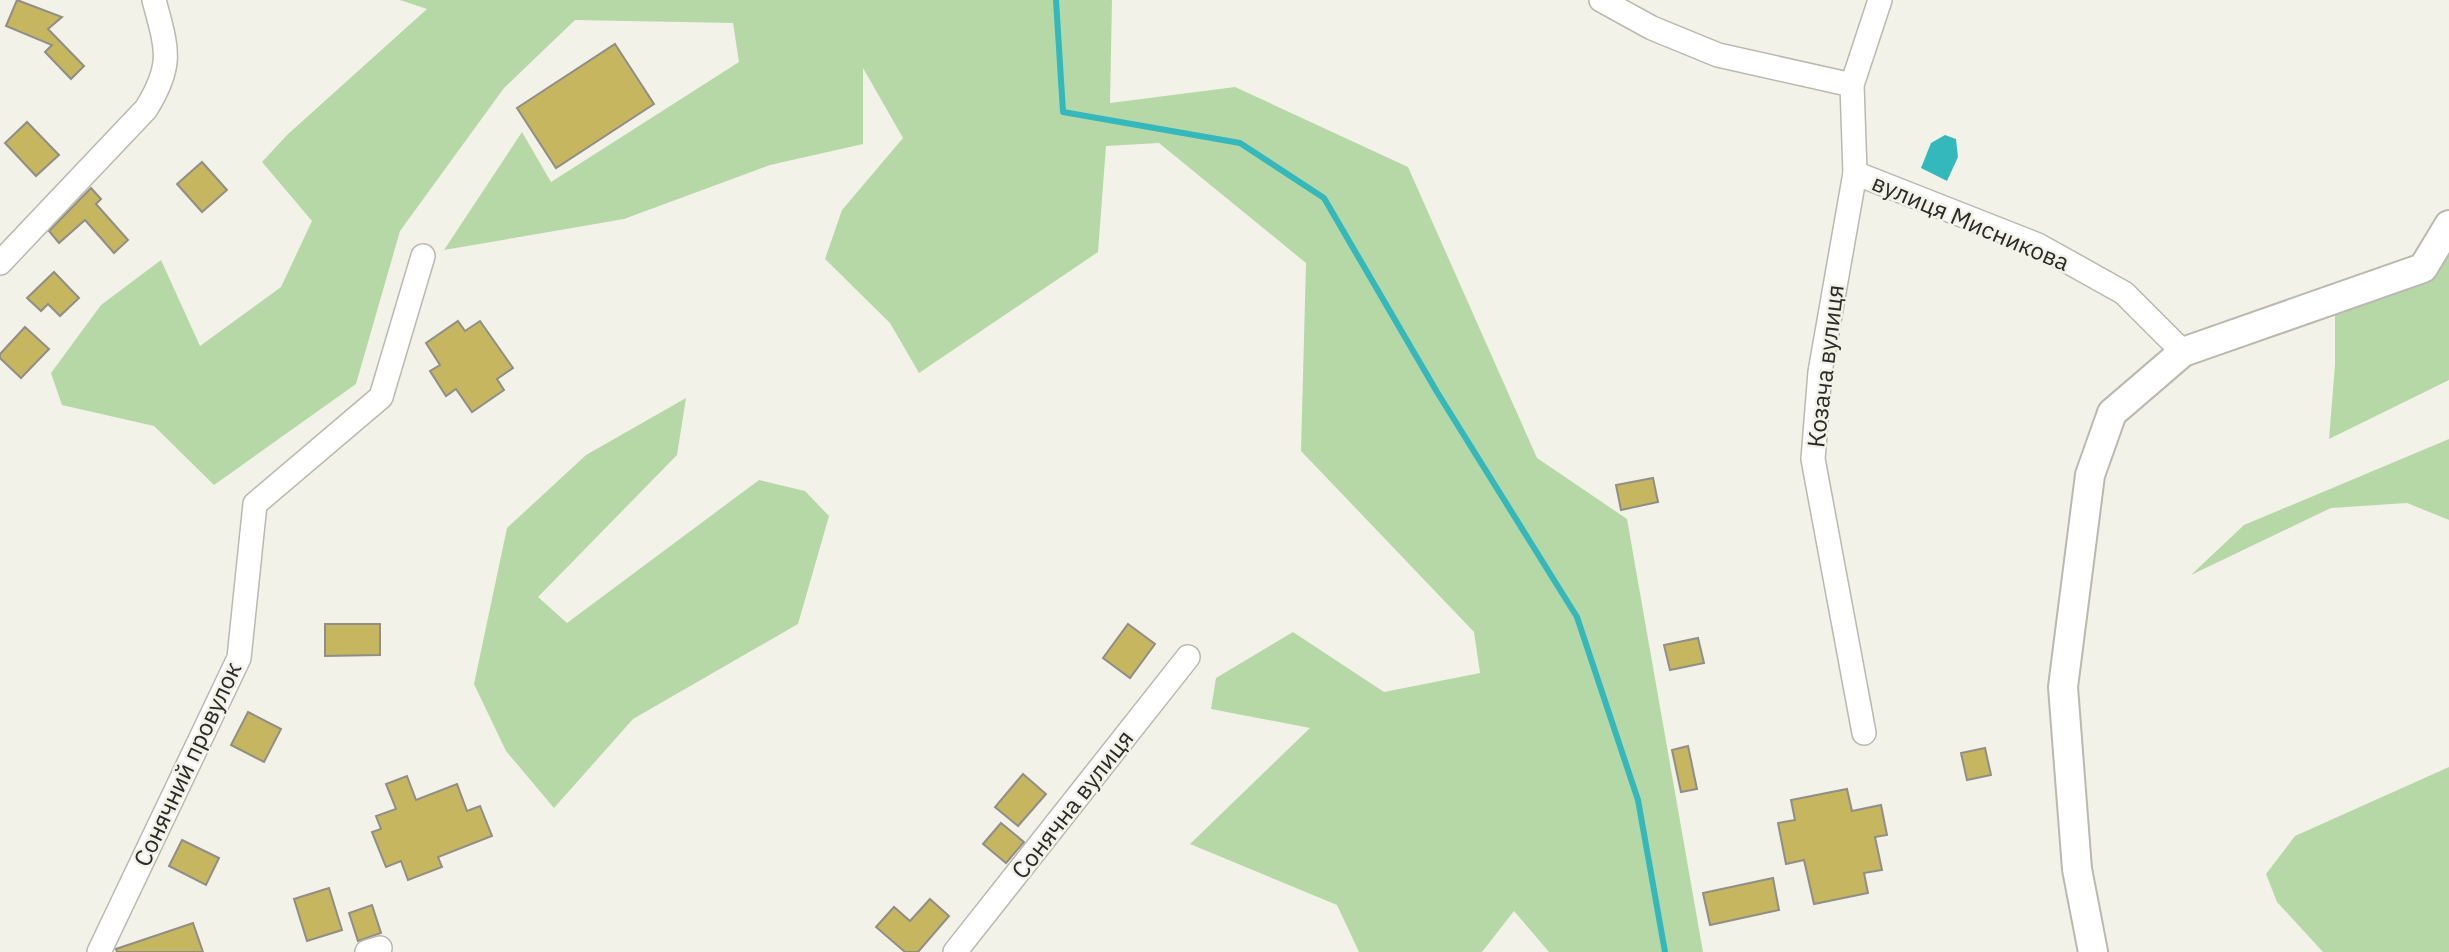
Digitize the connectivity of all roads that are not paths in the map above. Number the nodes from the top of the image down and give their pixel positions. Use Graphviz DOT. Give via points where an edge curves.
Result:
graph roads {
  1 [pos="154,0"];
  2 [pos="1601,0"];
  3 [pos="1880,0"];
  4 [pos="1852,85"];
  5 [pos="1855,173"];
  6 [pos="2449,225"];
  7 [pos="423,256"];
  8 [pos="0,263"];
  9 [pos="2183,352"];
  10 [pos="1188,657"];
  11 [pos="1864,733"];
  12 [pos="99,952"];
  13 [pos="955,952"];
  14 [pos="2092,952"];
  1 -- 8 [label="street" via="167,54 160,85 146,109"];
  2 -- 4 [label="street" via="1652,28 1718,55"];
  3 -- 4 [label="street, Козача вулиця"];
  4 -- 5 [label="street, Козача вулиця"];
  5 -- 9 [label="street, вулиця Мисникова" via="2049,251 2124,293"];
  5 -- 11 [label="street, Козача вулиця" via="1820,372 1813,459"];
  6 -- 9 [label="street" via="2423,268"];
  7 -- 12 [label="street, Сонячний провулок" via="381,397 255,504 239,658"];
  9 -- 14 [label="street" via="2112,413 2090,475 2063,687 2077,869"];
  10 -- 13 [label="street, Сонячна вулиця"];
}
